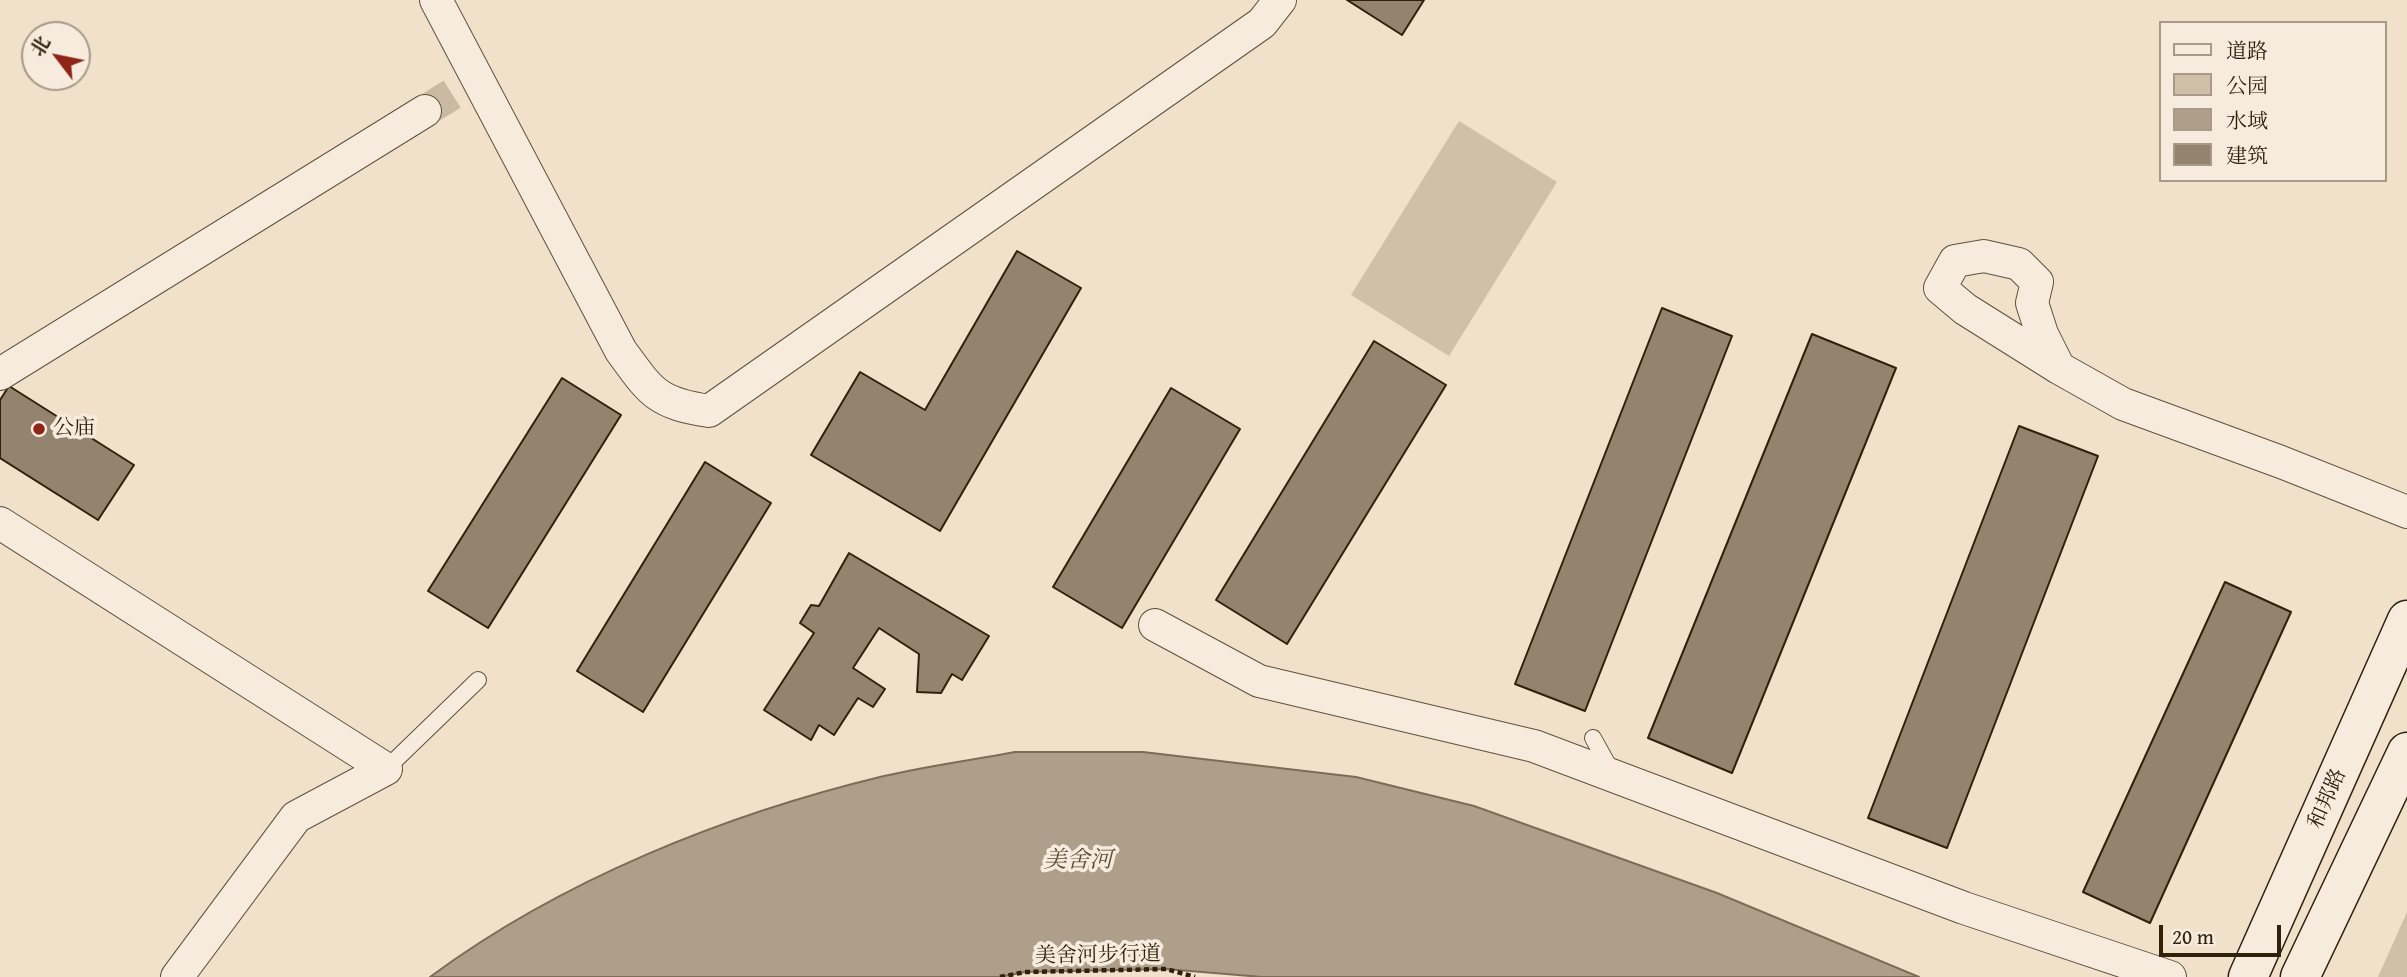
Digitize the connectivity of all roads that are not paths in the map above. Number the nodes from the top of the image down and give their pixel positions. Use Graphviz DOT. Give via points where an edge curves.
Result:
graph roads {
  1 [pos="436,0"];
  2 [pos="1280,0"];
  3 [pos="425,111"];
  4 [pos="2059,368"];
  5 [pos="0,374"];
  6 [pos="2407,512"];
  7 [pos="0,523"];
  8 [pos="2407,620"];
  9 [pos="1155,625"];
  10 [pos="478,680"];
  11 [pos="1593,738"];
  12 [pos="2407,752"];
  13 [pos="386,769"];
  14 [pos="1614,776"];
  15 [pos="177,977"];
  16 [pos="2170,977"];
  17 [pos="2248,977"];
  18 [pos="2300,977"];
  1 -- 2 [label="street" via="621,351 648,389 678,406 709,411 1262,23"];
  3 -- 5 [label="street"];
  4 -- 6 [label="street" via="2123,404"];
  7 -- 13 [label="street"];
  8 -- 17 [label="street, 和邦路"];
  9 -- 14 [label="street" via="1259,681 1534,746"];
  10 -- 13 [label="lane"];
  11 -- 14 [label="lane"];
  12 -- 18 [label="street"];
  13 -- 15 [label="street" via="296,817"];
  14 -- 16 [label="street" via="1964,908"];
}
